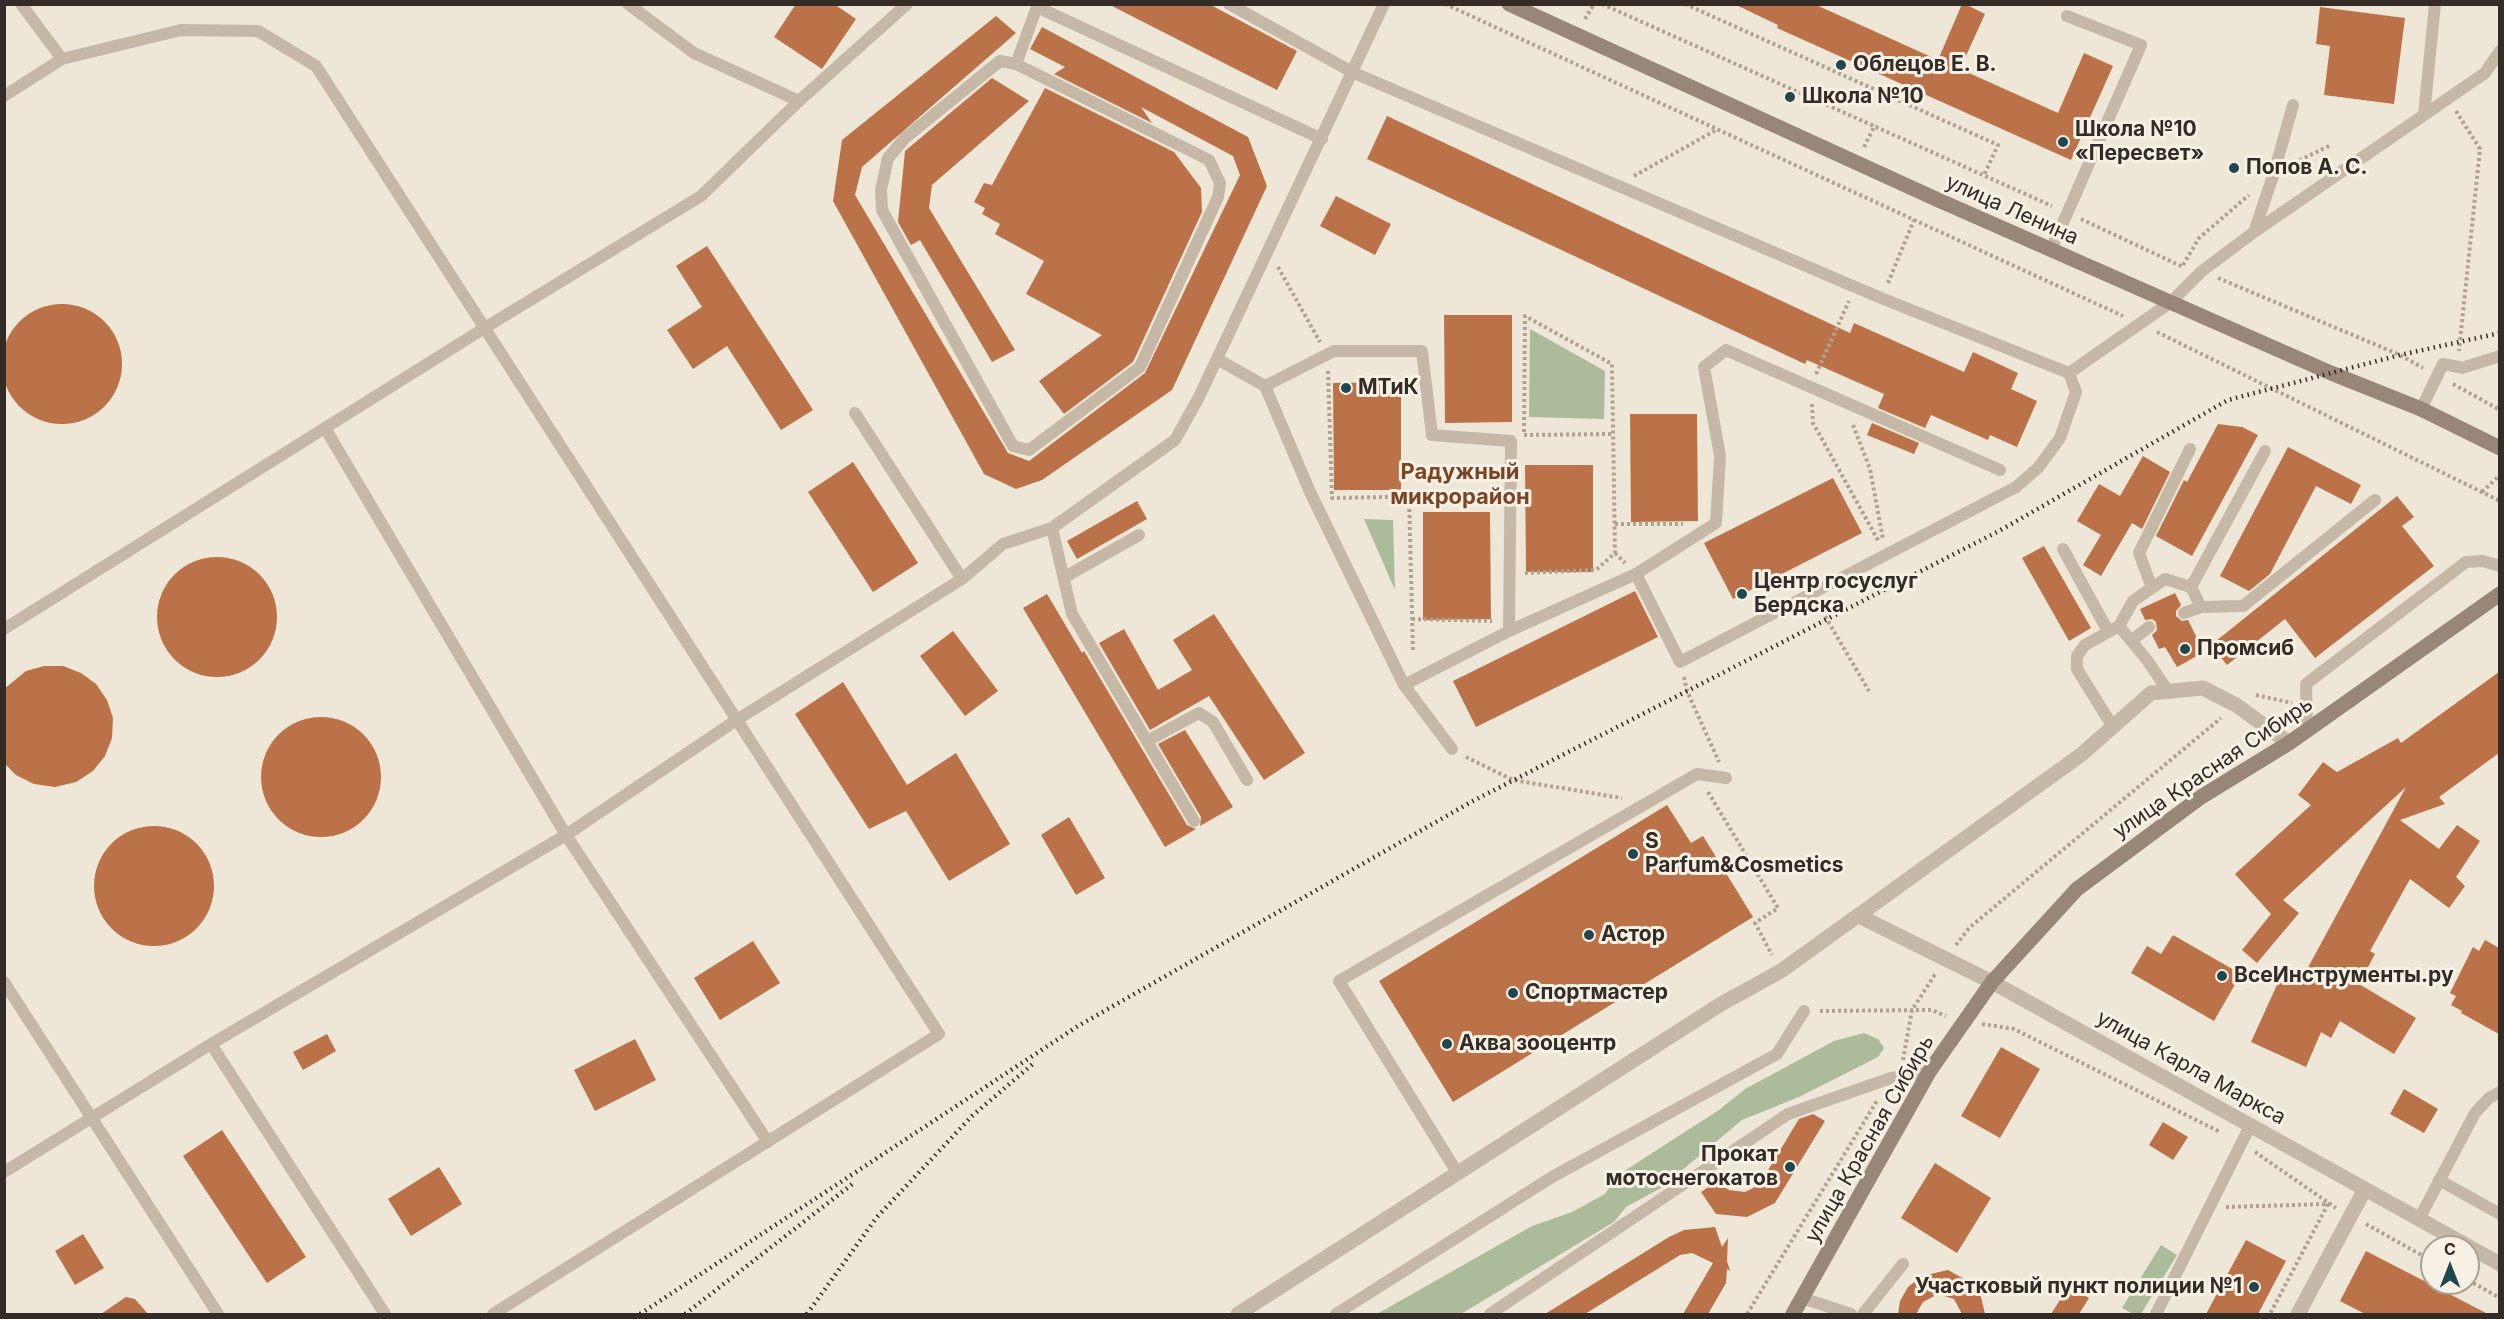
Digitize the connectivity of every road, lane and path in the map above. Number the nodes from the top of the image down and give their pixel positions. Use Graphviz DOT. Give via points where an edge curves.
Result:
graph roads {
  1 [pos="21,4"];
  2 [pos="628,4"];
  3 [pos="907,4"];
  4 [pos="1229,4"];
  5 [pos="1384,4"];
  6 [pos="1445,4"];
  7 [pos="1509,4"];
  8 [pos="1685,4"];
  9 [pos="2435,4"];
  10 [pos="1037,6"];
  11 [pos="2067,16"];
  12 [pos="2499,51"];
  13 [pos="62,59"];
  14 [pos="1016,64"];
  15 [pos="1354,73"];
  16 [pos="4,96"];
  17 [pos="2448,99"];
  18 [pos="799,101"];
  19 [pos="2293,105"];
  20 [pos="2424,115"];
  21 [pos="1716,130"];
  22 [pos="1322,139"];
  23 [pos="1984,175"];
  24 [pos="1618,186"];
  25 [pos="1914,220"];
  26 [pos="2253,232"];
  27 [pos="1269,250"];
  28 [pos="2051,250"];
  29 [pos="1855,287"];
  30 [pos="1881,298"];
  31 [pos="2171,302"];
  32 [pos="2141,324"];
  33 [pos="483,329"];
  34 [pos="1327,354"];
  35 [pos="2499,356"];
  36 [pos="1217,359"];
  37 [pos="2461,367"];
  38 [pos="2068,373"];
  39 [pos="1265,386"];
  40 [pos="1810,386"];
  41 [pos="2459,387"];
  42 [pos="2421,409"];
  43 [pos="855,413"];
  44 [pos="1846,418"];
  45 [pos="325,428"];
  46 [pos="1613,434"];
  47 [pos="2499,448"];
  48 [pos="2190,449"];
  49 [pos="2265,451"];
  50 [pos="2000,470"];
  51 [pos="2499,475"];
  52 [pos="2482,492"];
  53 [pos="1510,495"];
  54 [pos="1409,497"];
  55 [pos="2375,500"];
  56 [pos="2499,501"];
  57 [pos="1716,523"];
  58 [pos="1615,524"];
  59 [pos="1052,528"];
  60 [pos="1139,535"];
  61 [pos="2063,549"];
  62 [pos="1886,555"];
  63 [pos="2499,566"];
  64 [pos="1510,573"];
  65 [pos="1636,574"];
  66 [pos="1065,577"];
  67 [pos="962,579"];
  68 [pos="2191,587"];
  69 [pos="2151,588"];
  70 [pos="1812,592"];
  71 [pos="2499,594"];
  72 [pos="2201,607"];
  73 [pos="2184,613"];
  74 [pos="1412,619"];
  75 [pos="1509,626"];
  76 [pos="2149,627"];
  77 [pos="4,629"];
  78 [pos="2114,629"];
  79 [pos="2132,640"];
  80 [pos="1413,652"];
  81 [pos="1680,662"];
  82 [pos="1404,685"];
  83 [pos="1869,691"];
  84 [pos="2168,691"];
  85 [pos="735,721"];
  86 [pos="2113,727"];
  87 [pos="2307,730"];
  88 [pos="1147,741"];
  89 [pos="2289,743"];
  90 [pos="1452,749"];
  91 [pos="1697,774"];
  92 [pos="1726,778"];
  93 [pos="1247,780"];
  94 [pos="1650,803"];
  95 [pos="1194,821"];
  96 [pos="566,835"];
  97 [pos="1859,916"];
  98 [pos="1781,971"];
  99 [pos="4,982"];
  100 [pos="1992,982"];
  101 [pos="1804,1011"];
  102 [pos="1962,1022"];
  103 [pos="211,1044"];
  104 [pos="1929,1072"];
  105 [pos="2499,1092"];
  106 [pos="91,1118"];
  107 [pos="2250,1126"];
  108 [pos="768,1142"];
  109 [pos="2242,1143"];
  110 [pos="5,1170"];
  111 [pos="1458,1174"];
  112 [pos="2439,1180"];
  113 [pos="2365,1189"];
  114 [pos="2328,1204"];
  115 [pos="2210,1207"];
  116 [pos="2499,1214"];
  117 [pos="2351,1216"];
  118 [pos="2419,1219"];
  119 [pos="2420,1254"];
  120 [pos="1903,1264"];
  121 [pos="2499,1264"];
  122 [pos="2480,1287"];
  123 [pos="1802,1298"];
  124 [pos="2499,1298"];
  125 [pos="218,1314"];
  126 [pos="386,1314"];
  127 [pos="493,1314"];
  128 [pos="1238,1314"];
  129 [pos="1336,1314"];
  130 [pos="1490,1314"];
  131 [pos="1793,1314"];
  132 [pos="1851,1314"];
  133 [pos="1863,1314"];
  134 [pos="2156,1314"];
  135 [pos="2270,1314"];
  136 [pos="2298,1314"];
  1 -- 13 [label="lane"];
  2 -- 18 [label="lane" via="694,53"];
  3 -- 18 [label="lane"];
  4 -- 15 [label="lane"];
  5 -- 15 [label="lane"];
  6 -- 21 [label="path"];
  7 -- 28 [label="street, улица Ленина"];
  8 -- 23 [label="path" via="1998,145"];
  9 -- 20 [label="lane"];
  10 -- 14 [label="lane"];
  10 -- 22 [label="lane"];
  11 -- 28 [label="lane" via="2141,45"];
  12 -- 17 [label="lane" via="2485,73"];
  13 -- 16 [label="lane"];
  13 -- 33 [label="lane" via="181,30 258,31 316,66"];
  14 -- 14 [label="lane" via="1000,61 905,138 888,158 881,190 882,210 1013,446 1029,450 1140,367 1218,197 1220,183 1209,160"];
  15 -- 22 [label="lane"];
  15 -- 24 [label="lane"];
  17 -- 20 [label="lane"];
  17 -- 37 [label="path" via="2480,149 2460,321"];
  18 -- 33 [label="lane" via="701,196"];
  19 -- 26 [label="lane"];
  20 -- 26 [label="lane"];
  21 -- 24 [label="path"];
  21 -- 25 [label="path"];
  22 -- 27 [label="lane"];
  24 -- 29 [label="lane"];
  25 -- 30 [label="path"];
  25 -- 32 [label="path"];
  26 -- 31 [label="lane" via="2202,271"];
  27 -- 34 [label="path"];
  27 -- 36 [label="lane"];
  28 -- 31 [label="street, улица Ленина"];
  29 -- 30 [label="lane"];
  29 -- 40 [label="path"];
  30 -- 38 [label="lane"];
  31 -- 32 [label="lane"];
  31 -- 42 [label="street, улица Ленина"];
  32 -- 38 [label="lane"];
  32 -- 52 [label="path"];
  33 -- 45 [label="lane"];
  33 -- 85 [label="lane"];
  34 -- 39 [label="lane"];
  34 -- 53 [label="lane" via="1422,351 1432,435 1511,441"];
  34 -- 54 [label="path" via="1332,498"];
  35 -- 37 [label="lane"];
  36 -- 39 [label="lane"];
  36 -- 59 [label="lane" via="1175,440"];
  37 -- 41 [label="path"];
  37 -- 42 [label="lane" via="2443,364"];
  38 -- 62 [label="lane" via="2076,392 2060,438 2038,468 2016,487"];
  39 -- 82 [label="lane" via="1310,492"];
  40 -- 50 [label="lane"];
  40 -- 57 [label="lane" via="1726,350 1704,367 1720,456"];
  40 -- 62 [label="path" via="1813,423"];
  42 -- 47 [label="street, улица Ленина"];
  43 -- 67 [label="lane"];
  44 -- 62 [label="path" via="1855,426 1870,469"];
  45 -- 77 [label="lane"];
  45 -- 96 [label="lane"];
  46 -- 46 [label="path" via="1612,364 1525,316 1524,435"];
  46 -- 58 [label="path"];
  48 -- 69 [label="lane" via="2139,553"];
  49 -- 68 [label="lane"];
  51 -- 52 [label="path"];
  52 -- 56 [label="path"];
  53 -- 54 [label="path"];
  53 -- 64 [label="lane"];
  54 -- 74 [label="path"];
  55 -- 72 [label="lane" via="2243,606"];
  57 -- 58 [label="path"];
  57 -- 65 [label="lane"];
  58 -- 64 [label="path" via="1615,553 1596,570"];
  59 -- 66 [label="lane"];
  59 -- 67 [label="lane" via="1003,544"];
  60 -- 66 [label="lane"];
  61 -- 78 [label="lane"];
  62 -- 70 [label="lane"];
  63 -- 87 [label="lane" via="2484,561 2466,562 2306,684"];
  64 -- 75 [label="lane"];
  65 -- 75 [label="lane"];
  65 -- 81 [label="lane"];
  66 -- 88 [label="lane" via="1072,614"];
  67 -- 85 [label="lane"];
  68 -- 69 [label="lane" via="2165,579"];
  68 -- 72 [label="lane"];
  69 -- 78 [label="lane" via="2133,601"];
  70 -- 81 [label="lane"];
  70 -- 83 [label="path"];
  71 -- 87 [label="street, улица Красная Сибирь"];
  72 -- 73 [label="lane"];
  74 -- 75 [label="path"];
  74 -- 80 [label="path"];
  75 -- 82 [label="lane"];
  76 -- 79 [label="lane"];
  78 -- 79 [label="lane"];
  78 -- 86 [label="lane" via="2085,645 2077,656 2077,669"];
  79 -- 84 [label="lane"];
  81 -- 92 [label="path" via="1687,691"];
  82 -- 90 [label="lane"];
  84 -- 86 [label="street" via="2151,693"];
  84 -- 89 [label="street" via="2203,688 2236,705"];
  85 -- 96 [label="lane"];
  85 -- 108 [label="lane" via="939,1034"];
  86 -- 97 [label="street" via="2082,754"];
  87 -- 89 [label="street, улица Красная Сибирь"];
  88 -- 93 [label="lane" via="1199,713 1213,722"];
  88 -- 95 [label="lane"];
  89 -- 100 [label="street, улица Красная Сибирь" via="2201,796 2077,889"];
  90 -- 94 [label="path" via="1513,780"];
  91 -- 92 [label="lane"];
  91 -- 94 [label="lane"];
  91 -- 98 [label="path" via="1778,908 1755,923"];
  94 -- 111 [label="lane" via="1339,981"];
  96 -- 103 [label="lane"];
  96 -- 108 [label="lane"];
  97 -- 98 [label="street"];
  97 -- 100 [label="street, улица Карла Маркса"];
  98 -- 111 [label="street" via="1721,1004"];
  99 -- 106 [label="lane"];
  100 -- 102 [label="street, улица Красная Сибирь"];
  100 -- 107 [label="street, улица Карла Маркса"];
  101 -- 102 [label="path" via="1932,1010"];
  101 -- 129 [label="lane" via="1777,1054 1552,1177"];
  102 -- 104 [label="street, улица Красная Сибирь"];
  102 -- 109 [label="path" via="2014,1029"];
  103 -- 106 [label="lane"];
  103 -- 126 [label="lane"];
  104 -- 123 [label="street, улица Красная Сибирь"];
  104 -- 130 [label="lane" via="1891,1078 1788,1114"];
  105 -- 112 [label="lane" via="2475,1113"];
  106 -- 110 [label="lane"];
  106 -- 125 [label="lane"];
  107 -- 109 [label="lane"];
  107 -- 113 [label="street, улица Карла Маркса"];
  108 -- 127 [label="lane"];
  109 -- 114 [label="path"];
  109 -- 115 [label="lane"];
  111 -- 128 [label="street"];
  112 -- 116 [label="lane"];
  112 -- 118 [label="lane"];
  113 -- 117 [label="street"];
  113 -- 118 [label="street, улица Карла Маркса"];
  114 -- 115 [label="path"];
  114 -- 117 [label="path"];
  114 -- 135 [label="path"];
  115 -- 134 [label="lane"];
  117 -- 119 [label="path"];
  117 -- 136 [label="street"];
  118 -- 121 [label="street, улица Карла Маркса"];
  120 -- 133 [label="lane"];
  122 -- 124 [label="path"];
  123 -- 131 [label="street, улица Красная Сибирь"];
  123 -- 132 [label="lane"];
}
